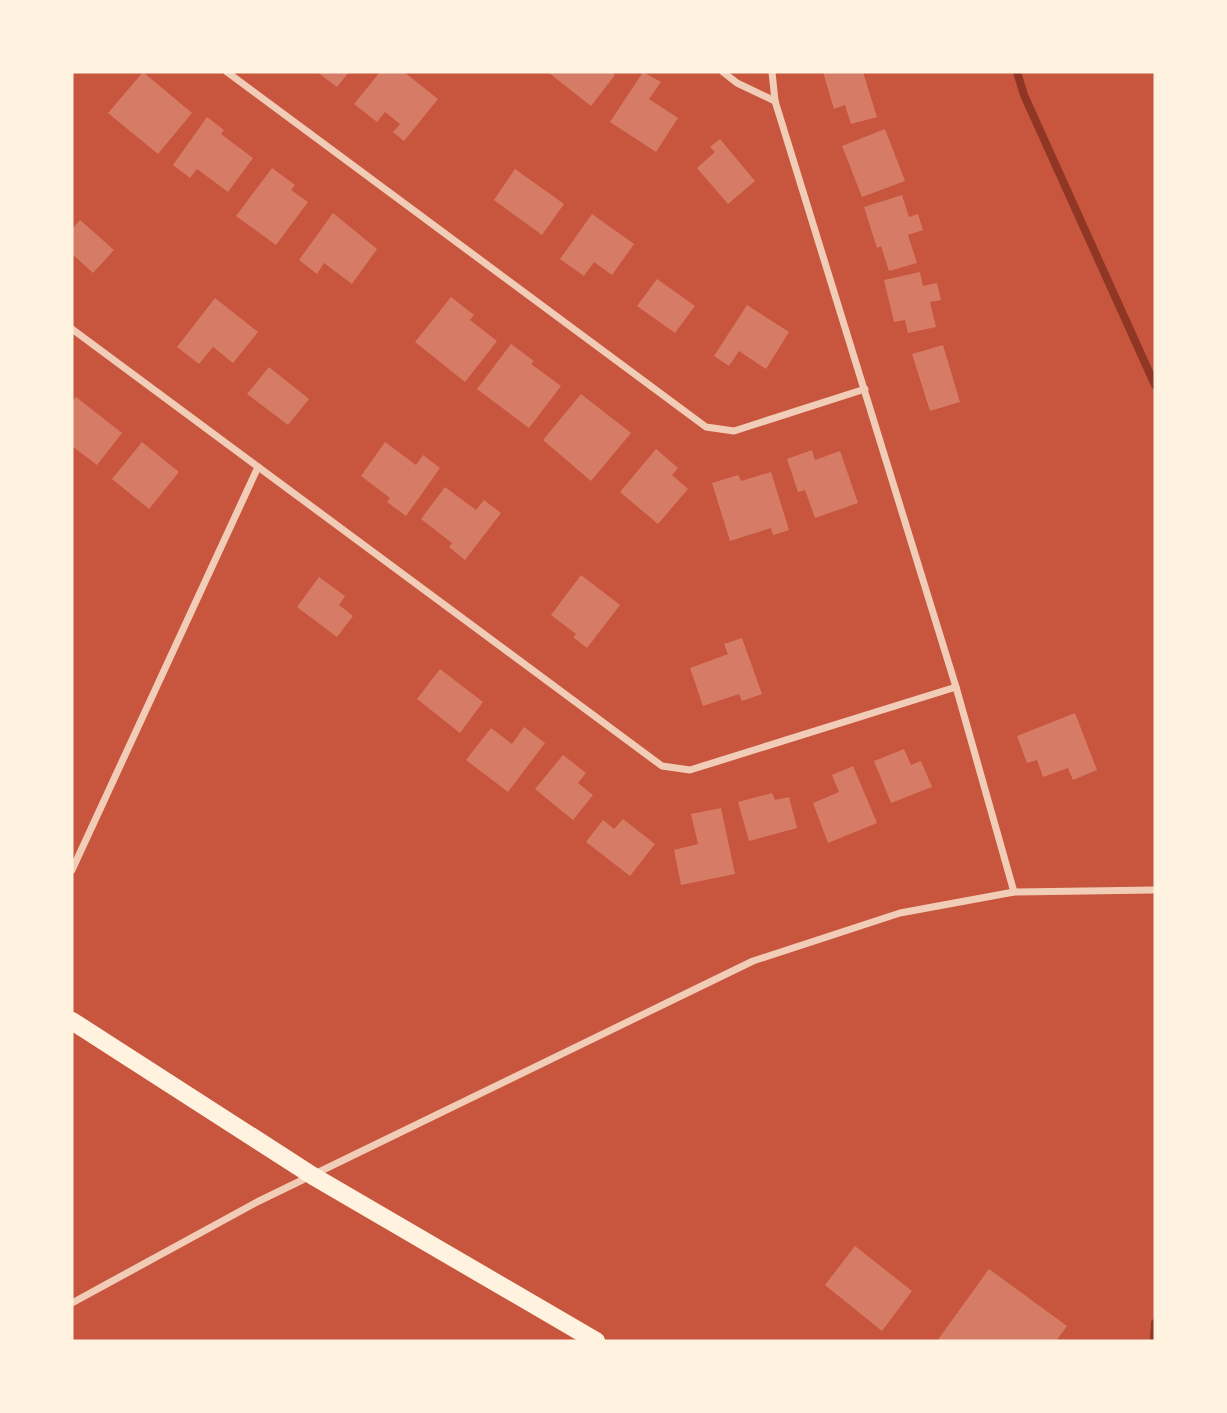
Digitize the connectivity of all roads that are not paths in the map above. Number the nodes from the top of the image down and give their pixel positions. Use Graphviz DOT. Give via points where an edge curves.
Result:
graph roads {
  1 [pos="227,72"];
  2 [pos="723,72"];
  3 [pos="772,72"];
  4 [pos="775,101"];
  5 [pos="72,329"];
  6 [pos="865,390"];
  7 [pos="258,467"];
  8 [pos="956,687"];
  9 [pos="72,870"];
  10 [pos="1155,890"];
  11 [pos="1014,892"];
  12 [pos="72,1021"];
  13 [pos="313,1176"];
  14 [pos="72,1303"];
  15 [pos="596,1341"];
  1 -- 6 [label="street" via="706,427 734,431"];
  2 -- 4 [label="street"];
  3 -- 4 [label="street"];
  4 -- 6 [label="street"];
  5 -- 7 [label="street"];
  6 -- 8 [label="street"];
  7 -- 8 [label="street" via="662,766 690,770"];
  7 -- 9 [label="street"];
  8 -- 11 [label="street"];
  10 -- 11 [label="street"];
  11 -- 13 [label="street" via="900,913 753,961"];
  12 -- 13 [label="main road"];
  13 -- 14 [label="street"];
  13 -- 15 [label="main road"];
}
